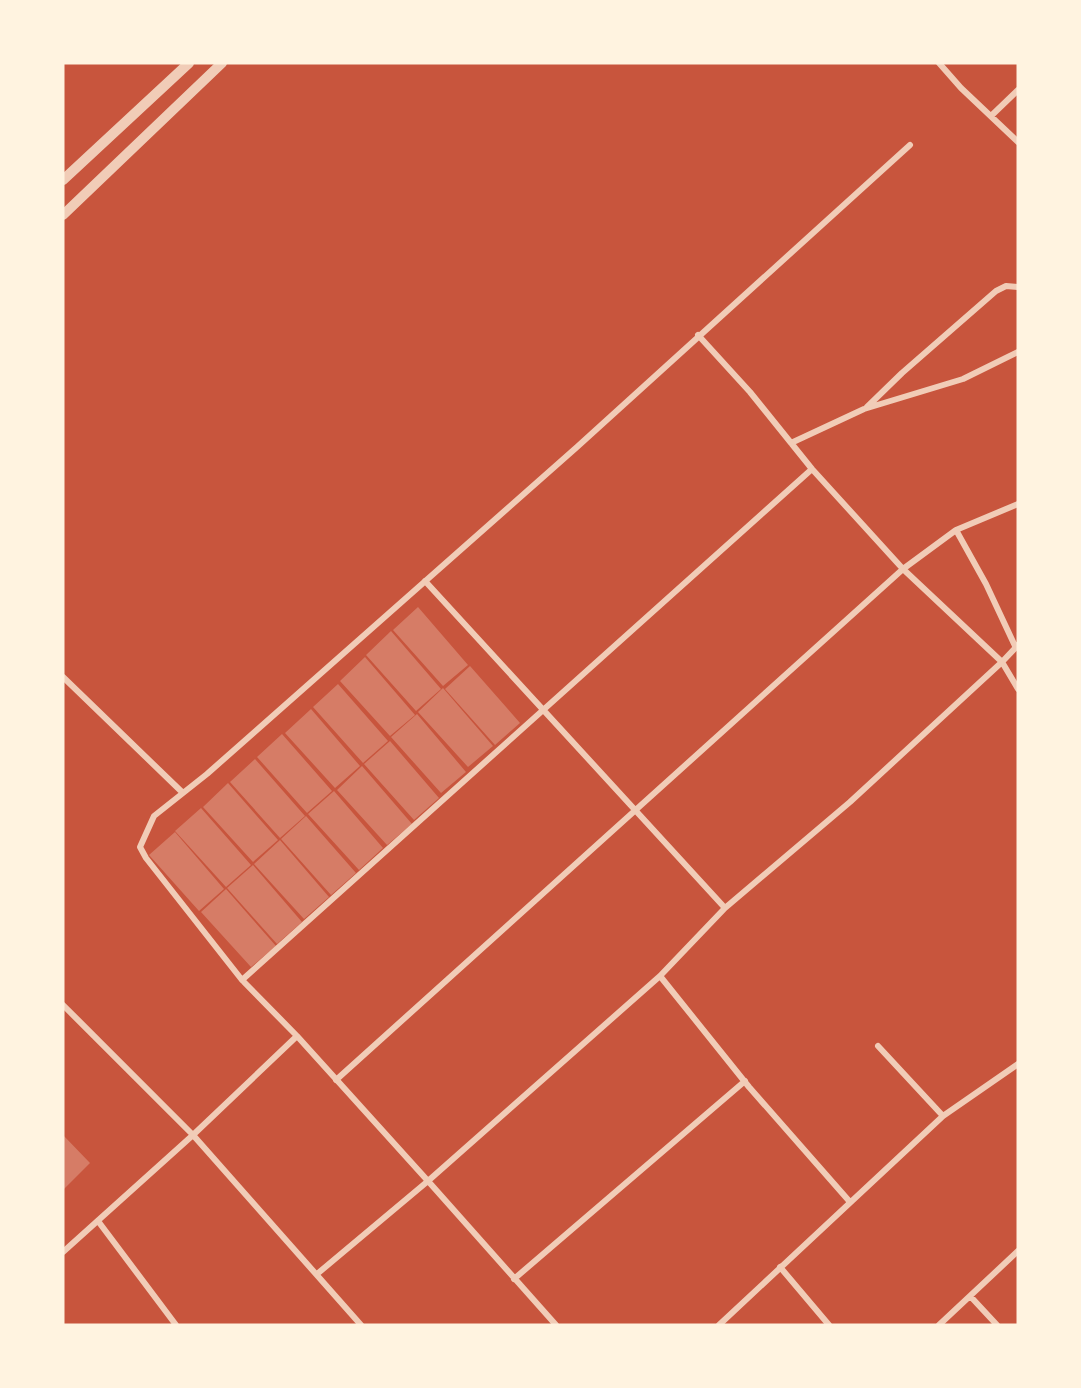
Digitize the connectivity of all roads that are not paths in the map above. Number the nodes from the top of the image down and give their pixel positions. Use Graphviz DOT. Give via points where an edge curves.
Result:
graph roads {
  1 [pos="189,63"];
  2 [pos="222,63"];
  3 [pos="939,63"];
  4 [pos="1018,90"];
  5 [pos="991,116"];
  6 [pos="1018,142"];
  7 [pos="910,145"];
  8 [pos="63,180"];
  9 [pos="63,215"];
  10 [pos="1018,287"];
  11 [pos="698,335"];
  12 [pos="1018,352"];
  13 [pos="864,409"];
  14 [pos="791,443"];
  15 [pos="812,469"];
  16 [pos="1018,504"];
  17 [pos="956,530"];
  18 [pos="903,569"];
  19 [pos="425,581"];
  20 [pos="1017,645"];
  21 [pos="1002,662"];
  22 [pos="63,677"];
  23 [pos="1018,689"];
  24 [pos="542,710"];
  25 [pos="183,793"];
  26 [pos="636,810"];
  27 [pos="725,908"];
  28 [pos="660,976"];
  29 [pos="242,980"];
  30 [pos="63,1005"];
  31 [pos="297,1036"];
  32 [pos="878,1046"];
  33 [pos="1018,1064"];
  34 [pos="336,1080"];
  35 [pos="745,1081"];
  36 [pos="943,1116"];
  37 [pos="193,1135"];
  38 [pos="428,1181"];
  39 [pos="850,1202"];
  40 [pos="98,1221"];
  41 [pos="1018,1251"];
  42 [pos="63,1252"];
  43 [pos="780,1268"];
  44 [pos="317,1274"];
  45 [pos="514,1279"];
  46 [pos="971,1297"];
  47 [pos="176,1325"];
  48 [pos="361,1325"];
  49 [pos="556,1325"];
  50 [pos="719,1325"];
  51 [pos="829,1325"];
  52 [pos="939,1325"];
  53 [pos="997,1325"];
  1 -- 8 [label="street"];
  2 -- 9 [label="street"];
  3 -- 5 [label="street"];
  4 -- 5 [label="street"];
  5 -- 6 [label="street"];
  7 -- 11 [label="street"];
  10 -- 13 [label="street" via="1006,286 996,291"];
  11 -- 14 [label="street"];
  11 -- 19 [label="street"];
  12 -- 13 [label="street" via="963,379"];
  13 -- 14 [label="street"];
  14 -- 15 [label="street"];
  15 -- 18 [label="street"];
  15 -- 24 [label="street"];
  16 -- 17 [label="street"];
  17 -- 18 [label="street"];
  17 -- 20 [label="street"];
  18 -- 21 [label="street"];
  18 -- 26 [label="street"];
  19 -- 24 [label="street"];
  19 -- 25 [label="street"];
  20 -- 21 [label="street"];
  21 -- 23 [label="street"];
  21 -- 27 [label="street" via="850,802"];
  22 -- 25 [label="street"];
  24 -- 26 [label="street"];
  24 -- 29 [label="street"];
  25 -- 29 [label="street" via="154,816 140,847"];
  26 -- 27 [label="street"];
  26 -- 34 [label="street"];
  27 -- 28 [label="street"];
  28 -- 35 [label="street"];
  28 -- 38 [label="street"];
  29 -- 31 [label="street"];
  30 -- 37 [label="street"];
  31 -- 34 [label="street"];
  31 -- 37 [label="street"];
  32 -- 36 [label="street"];
  33 -- 36 [label="street"];
  34 -- 38 [label="street"];
  35 -- 39 [label="street"];
  35 -- 45 [label="street"];
  36 -- 39 [label="street"];
  37 -- 40 [label="street"];
  37 -- 44 [label="street"];
  38 -- 44 [label="street"];
  38 -- 45 [label="street"];
  39 -- 43 [label="street"];
  40 -- 42 [label="street"];
  40 -- 47 [label="street"];
  41 -- 46 [label="street"];
  43 -- 50 [label="street"];
  43 -- 51 [label="street"];
  44 -- 48 [label="street"];
  45 -- 49 [label="street"];
  46 -- 52 [label="street"];
  46 -- 53 [label="street"];
}
